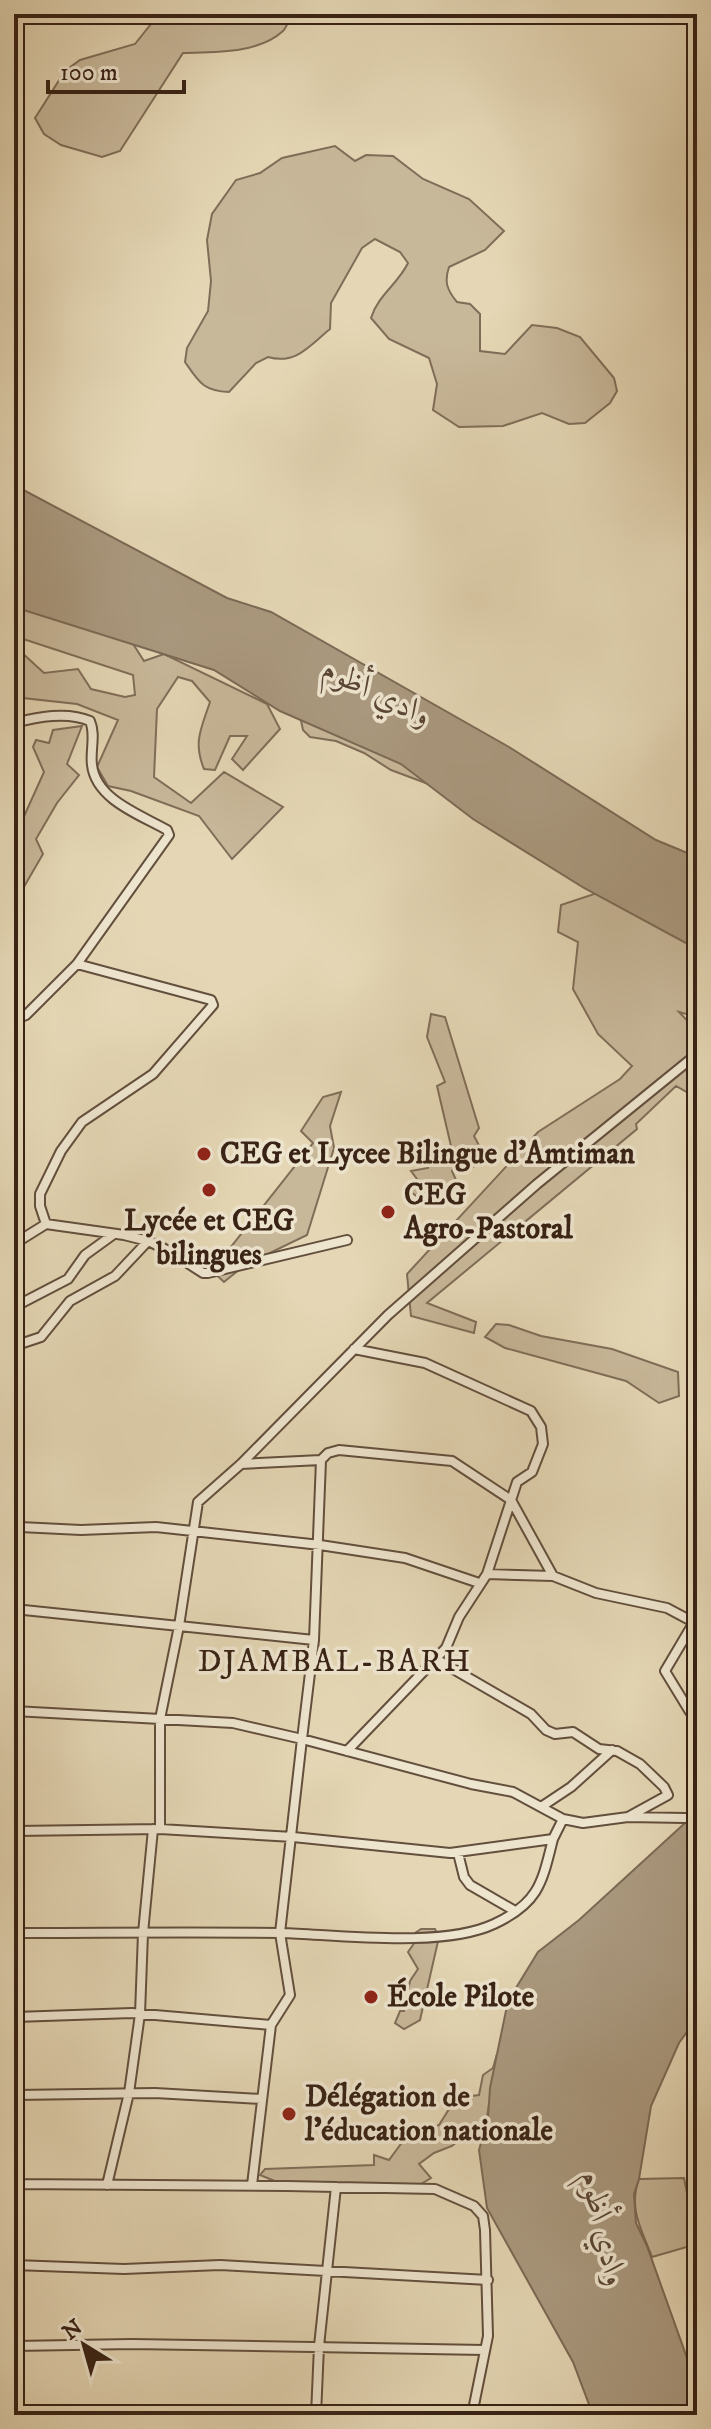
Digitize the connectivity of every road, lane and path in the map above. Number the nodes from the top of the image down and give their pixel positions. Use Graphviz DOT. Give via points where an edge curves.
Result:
graph roads {
  1 [pos="14,723"];
  2 [pos="77,964"];
  3 [pos="14,1020"];
  4 [pos="697,1054"];
  5 [pos="46,1224"];
  6 [pos="114,1234"];
  7 [pos="347,1240"];
  8 [pos="148,1241"];
  9 [pos="14,1244"];
  10 [pos="14,1307"];
  11 [pos="14,1346"];
  12 [pos="354,1349"];
  13 [pos="321,1460"];
  14 [pos="241,1464"];
  15 [pos="511,1500"];
  16 [pos="17,1525"];
  17 [pos="195,1531"];
  18 [pos="14,1543"];
  19 [pos="320,1545"];
  20 [pos="487,1574"];
  21 [pos="553,1576"];
  22 [pos="479,1583"];
  23 [pos="14,1609"];
  24 [pos="696,1623"];
  25 [pos="179,1626"];
  26 [pos="314,1640"];
  27 [pos="436,1659"];
  28 [pos="697,1707"];
  29 [pos="14,1711"];
  30 [pos="160,1719"];
  31 [pos="302,1739"];
  32 [pos="613,1750"];
  33 [pos="347,1751"];
  34 [pos="541,1807"];
  35 [pos="628,1817"];
  36 [pos="685,1818"];
  37 [pos="563,1819"];
  38 [pos="14,1820"];
  39 [pos="156,1829"];
  40 [pos="15,1831"];
  41 [pos="293,1837"];
  42 [pos="553,1839"];
  43 [pos="458,1853"];
  44 [pos="515,1911"];
  45 [pos="15,1933"];
  46 [pos="143,1933"];
  47 [pos="280,1933"];
  48 [pos="140,2014"];
  49 [pos="16,2017"];
  50 [pos="271,2025"];
  51 [pos="129,2093"];
  52 [pos="16,2095"];
  53 [pos="261,2099"];
  54 [pos="16,2184"];
  55 [pos="107,2185"];
  56 [pos="252,2185"];
  57 [pos="336,2187"];
  58 [pos="15,2265"];
  59 [pos="328,2273"];
  60 [pos="488,2280"];
  61 [pos="15,2346"];
  62 [pos="319,2346"];
  63 [pos="485,2350"];
  64 [pos="16,2415"];
  65 [pos="316,2415"];
  66 [pos="472,2415"];
  1 -- 2 [label="street" via="40,717 90,721 92,766 104,793 169,835"];
  2 -- 3 [label="street" via="26,1015"];
  2 -- 5 [label="street" via="211,1000 213,1005 153,1074 82,1122 40,1194"];
  4 -- 12 [label="street" via="526,1194"];
  5 -- 6 [label="street"];
  5 -- 9 [label="street"];
  6 -- 8 [label="street"];
  6 -- 10 [label="street" via="85,1255 68,1279"];
  7 -- 8 [label="street" via="208,1273"];
  8 -- 11 [label="street" via="115,1276 70,1301 41,1337"];
  12 -- 14 [label="street"];
  12 -- 15 [label="street" via="425,1363 531,1411 543,1444 532,1472 517,1482"];
  13 -- 14 [label="street"];
  13 -- 15 [label="street" via="339,1450 452,1461"];
  13 -- 19 [label="street"];
  14 -- 17 [label="street" via="201,1497"];
  15 -- 20 [label="street"];
  15 -- 21 [label="street"];
  16 -- 17 [label="street"];
  16 -- 18 [label="street"];
  17 -- 19 [label="street"];
  17 -- 25 [label="street"];
  19 -- 22 [label="street" via="405,1558"];
  19 -- 26 [label="street"];
  20 -- 21 [label="street"];
  20 -- 22 [label="street"];
  21 -- 24 [label="street" via="596,1593 667,1608"];
  22 -- 27 [label="street"];
  23 -- 25 [label="street"];
  24 -- 28 [label="street" via="665,1671 690,1712"];
  25 -- 26 [label="street"];
  25 -- 30 [label="street"];
  26 -- 31 [label="street"];
  27 -- 32 [label="street" via="531,1714 546,1730 573,1732 599,1749"];
  27 -- 33 [label="street"];
  29 -- 30 [label="street"];
  30 -- 31 [label="street" via="233,1723"];
  30 -- 39 [label="street"];
  31 -- 33 [label="street"];
  31 -- 41 [label="street"];
  32 -- 34 [label="street"];
  32 -- 35 [label="street" via="640,1764 668,1795"];
  33 -- 34 [label="street" via="513,1792"];
  34 -- 37 [label="street"];
  35 -- 36 [label="street"];
  35 -- 37 [label="street" via="583,1823"];
  37 -- 42 [label="street"];
  38 -- 40 [label="street"];
  39 -- 40 [label="street"];
  39 -- 41 [label="street"];
  39 -- 46 [label="street"];
  40 -- 45 [label="street"];
  41 -- 43 [label="street"];
  41 -- 47 [label="street"];
  42 -- 43 [label="street"];
  42 -- 44 [label="street" via="539,1889"];
  43 -- 44 [label="street" via="470,1885"];
  44 -- 47 [label="street" via="475,1931 435,1937"];
  45 -- 46 [label="street"];
  45 -- 49 [label="street"];
  46 -- 47 [label="street"];
  46 -- 48 [label="street"];
  47 -- 50 [label="street" via="290,1995"];
  48 -- 49 [label="street"];
  48 -- 50 [label="street"];
  48 -- 51 [label="street"];
  49 -- 52 [label="street"];
  50 -- 53 [label="street"];
  51 -- 52 [label="street"];
  51 -- 53 [label="street"];
  51 -- 55 [label="street"];
  52 -- 54 [label="street"];
  53 -- 56 [label="street"];
  54 -- 55 [label="street"];
  54 -- 58 [label="street"];
  55 -- 56 [label="street"];
  56 -- 57 [label="street"];
  57 -- 59 [label="street"];
  57 -- 60 [label="street" via="435,2189 474,2206 483,2216"];
  58 -- 59 [label="street" via="220,2265"];
  58 -- 61 [label="street"];
  59 -- 60 [label="street"];
  59 -- 62 [label="street"];
  60 -- 63 [label="street"];
  61 -- 62 [label="street"];
  61 -- 64 [label="street"];
  62 -- 63 [label="street"];
  62 -- 65 [label="street"];
  63 -- 66 [label="street"];
}
